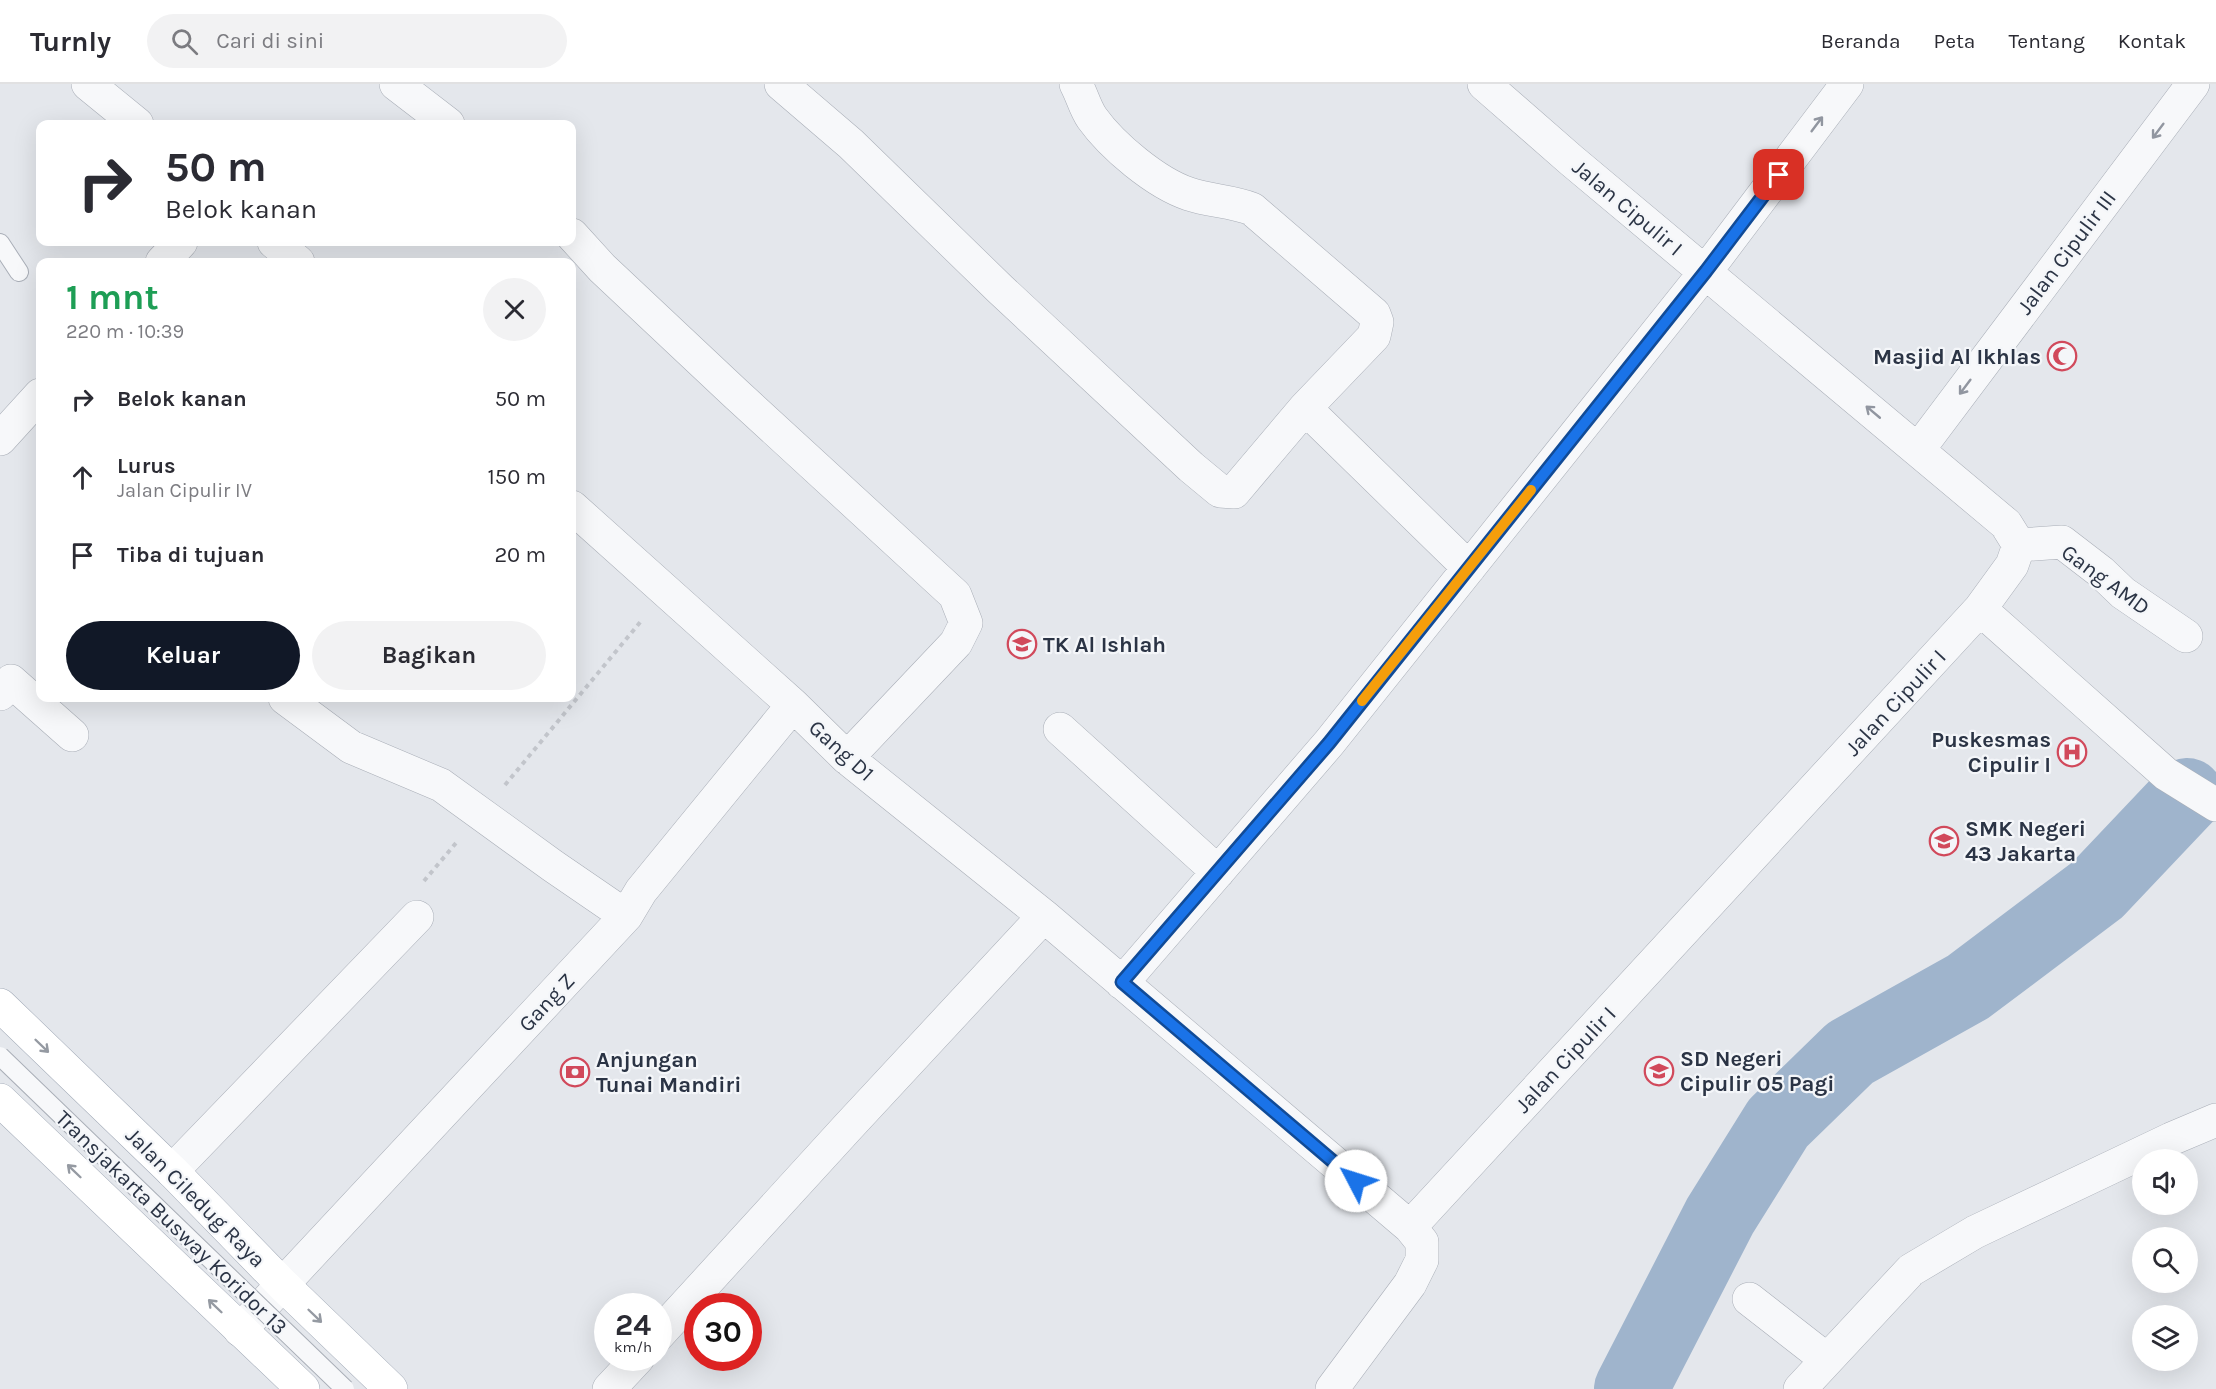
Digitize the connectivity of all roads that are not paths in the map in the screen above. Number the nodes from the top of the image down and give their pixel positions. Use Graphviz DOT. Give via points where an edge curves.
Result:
graph roads {
  1 [pos="88,84"];
  2 [pos="396,84"];
  3 [pos="781,84"];
  4 [pos="1076,84"];
  5 [pos="1484,84"];
  6 [pos="1847,84"];
  7 [pos="2193,84"];
  8 [pos="2206,84"];
  9 [pos="2216,87"];
  10 [pos="131,120"];
  11 [pos="443,120"];
  12 [pos="576,239"];
  13 [pos="0,243"];
  14 [pos="178,246"];
  15 [pos="279,246"];
  16 [pos="166,258"];
  17 [pos="293,258"];
  18 [pos="1706,271"];
  19 [pos="19,272"];
  20 [pos="36,399"];
  21 [pos="1305,408"];
  22 [pos="0,439"];
  23 [pos="1918,450"];
  24 [pos="576,511"];
  25 [pos="2019,545"];
  26 [pos="1469,568"];
  27 [pos="1980,609"];
  28 [pos="2186,636"];
  29 [pos="0,694"];
  30 [pos="290,702"];
  31 [pos="793,705"];
  32 [pos="1060,729"];
  33 [pos="72,735"];
  34 [pos="847,758"];
  35 [pos="2216,805"];
  36 [pos="1218,872"];
  37 [pos="626,916"];
  38 [pos="1044,916"];
  39 [pos="417,917"];
  40 [pos="1122,982"];
  41 [pos="0,1005"];
  42 [pos="0,1056"];
  43 [pos="0,1100"];
  44 [pos="2216,1120"];
  45 [pos="172,1171"];
  46 [pos="1410,1227"];
  47 [pos="283,1285"];
  48 [pos="1749,1299"];
  49 [pos="672,1320"];
  50 [pos="240,1330"];
  51 [pos="1826,1359"];
  52 [pos="626,1371"];
  53 [pos="303,1389"];
  54 [pos="345,1389"];
  55 [pos="391,1389"];
  56 [pos="609,1389"];
  57 [pos="1332,1389"];
  58 [pos="1800,1389"];
  1 -- 10 [label="street"];
  2 -- 11 [label="street"];
  3 -- 21 [label="street" via="851,144 1000,289 1220,491 1234,492"];
  4 -- 21 [label="street" via="1090,115 1107,137 1158,178 1186,193 1252,209 1374,314 1374,336"];
  5 -- 18 [label="street, Jalan Cipulir I"];
  18 -- 6 [label="street, one-way"];
  7 -- 23 [label="street, Jalan Cipulir III, one-way"];
  8 -- 9 [label="street"];
  12 -- 34 [label="street" via="726,386 956,595 966,623 956,643"];
  13 -- 19 [label="lane"];
  14 -- 16 [label="street"];
  15 -- 17 [label="street"];
  23 -- 18 [label="street, Jalan Cipulir I, one-way"];
  18 -- 26 [label="street"];
  20 -- 22 [label="street"];
  21 -- 26 [label="street"];
  23 -- 25 [label="street, Jalan Cipulir I" via="2006,524"];
  24 -- 31 [label="street, Gang D1"];
  25 -- 27 [label="street, Jalan Cipulir I" via="2012,565"];
  25 -- 28 [label="street, Gang AMD" via="2062,542 2123,593"];
  26 -- 36 [label="street" via="1329,743"];
  27 -- 35 [label="street" via="2166,774"];
  27 -- 46 [label="street, Jalan Cipulir I"];
  29 -- 33 [label="street" via="11,681"];
  30 -- 37 [label="street" via="351,747 441,785"];
  31 -- 34 [label="street, Gang D1"];
  31 -- 37 [label="street, Gang Z" via="641,891"];
  32 -- 36 [label="street"];
  34 -- 38 [label="street, Gang D1"];
  36 -- 40 [label="street"];
  37 -- 47 [label="street, Gang Z"];
  38 -- 40 [label="street, Gang D1"];
  38 -- 49 [label="street"];
  39 -- 45 [label="street"];
  40 -- 46 [label="street, Gang D1"];
  41 -- 45 [label="main road, Jalan Ciledug Raya, one-way"];
  42 -- 54 [label="lane, Transjakarta Busway Koridor 13, bridge"];
  50 -- 43 [label="main road, one-way"];
  44 -- 51 [label="street" via="1975,1232 1911,1270"];
  45 -- 47 [label="main road, Jalan Ciledug Raya"];
  46 -- 57 [label="street" via="1422,1242 1422,1260 1410,1284"];
  47 -- 50 [label="street, Gang Z"];
  47 -- 55 [label="main road, Jalan Ciledug Raya, one-way"];
  48 -- 51 [label="street"];
  50 -- 53 [label="main road"];
  51 -- 58 [label="street"];
  52 -- 56 [label="street"];
}
